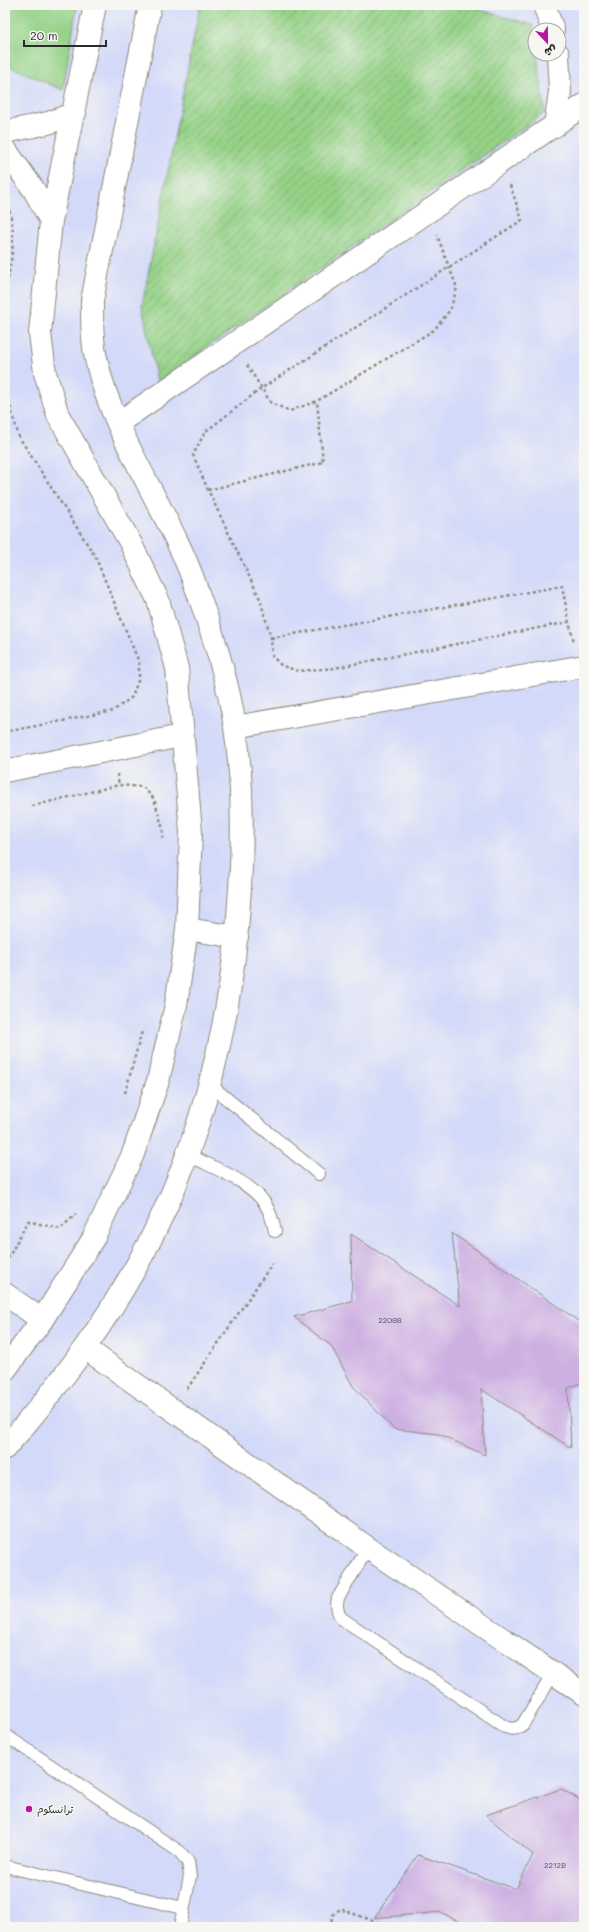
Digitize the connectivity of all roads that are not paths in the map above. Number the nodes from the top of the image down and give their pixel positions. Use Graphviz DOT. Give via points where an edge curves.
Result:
graph roads {
  1 [pos="96,5"];
  2 [pos="150,5"];
  3 [pos="544,5"];
  4 [pos="550,22"];
  5 [pos="558,62"];
  6 [pos="584,105"];
  7 [pos="74,113"];
  8 [pos="554,126"];
  9 [pos="5,132"];
  10 [pos="5,148"];
  11 [pos="51,221"];
  12 [pos="118,423"];
  13 [pos="581,666"];
  14 [pos="235,727"];
  15 [pos="182,736"];
  16 [pos="5,771"];
  17 [pos="187,929"];
  18 [pos="238,937"];
  19 [pos="210,1085"];
  20 [pos="187,1154"];
  21 [pos="319,1174"];
  22 [pos="275,1231"];
  23 [pos="5,1294"];
  24 [pos="42,1320"];
  25 [pos="85,1348"];
  26 [pos="5,1370"];
  27 [pos="5,1448"];
  28 [pos="368,1548"];
  29 [pos="553,1674"];
  30 [pos="584,1694"];
  31 [pos="5,1735"];
  32 [pos="5,1866"];
  33 [pos="183,1908"];
  34 [pos="180,1927"];
  1 -- 7 [label="street"];
  2 -- 12 [label="street" via="92,301 92,333 97,364"];
  3 -- 4 [label="street"];
  5 -- 8 [label="street" via="560,91"];
  6 -- 8 [label="street"];
  7 -- 9 [label="street" via="48,123"];
  7 -- 11 [label="street"];
  8 -- 12 [label="street"];
  10 -- 11 [label="street" via="34,190"];
  11 -- 15 [label="street" via="40,333 45,373 58,415 130,542 158,600 177,668"];
  12 -- 14 [label="street" via="192,574 219,653"];
  13 -- 14 [label="street"];
  14 -- 18 [label="street" via="243,830"];
  15 -- 16 [label="street"];
  15 -- 17 [label="street" via="191,832"];
  17 -- 18 [label="street"];
  17 -- 24 [label="street" via="176,1005 158,1081 133,1154 93,1239"];
  18 -- 19 [label="street" via="227,1012"];
  19 -- 20 [label="street"];
  19 -- 21 [label="lane"];
  20 -- 22 [label="lane" via="254,1191 268,1209"];
  20 -- 25 [label="street" via="159,1222 135,1268"];
  23 -- 24 [label="street"];
  24 -- 26 [label="street"];
  25 -- 27 [label="street" via="44,1404"];
  25 -- 28 [label="street"];
  28 -- 29 [label="street"];
  28 -- 29 [label="lane" via="338,1598 336,1605 341,1618 505,1727 512,1729 523,1724"];
  29 -- 30 [label="street"];
  31 -- 33 [label="lane" via="180,1852 188,1862 190,1876"];
  32 -- 33 [label="lane"];
  33 -- 34 [label="lane"];
}
